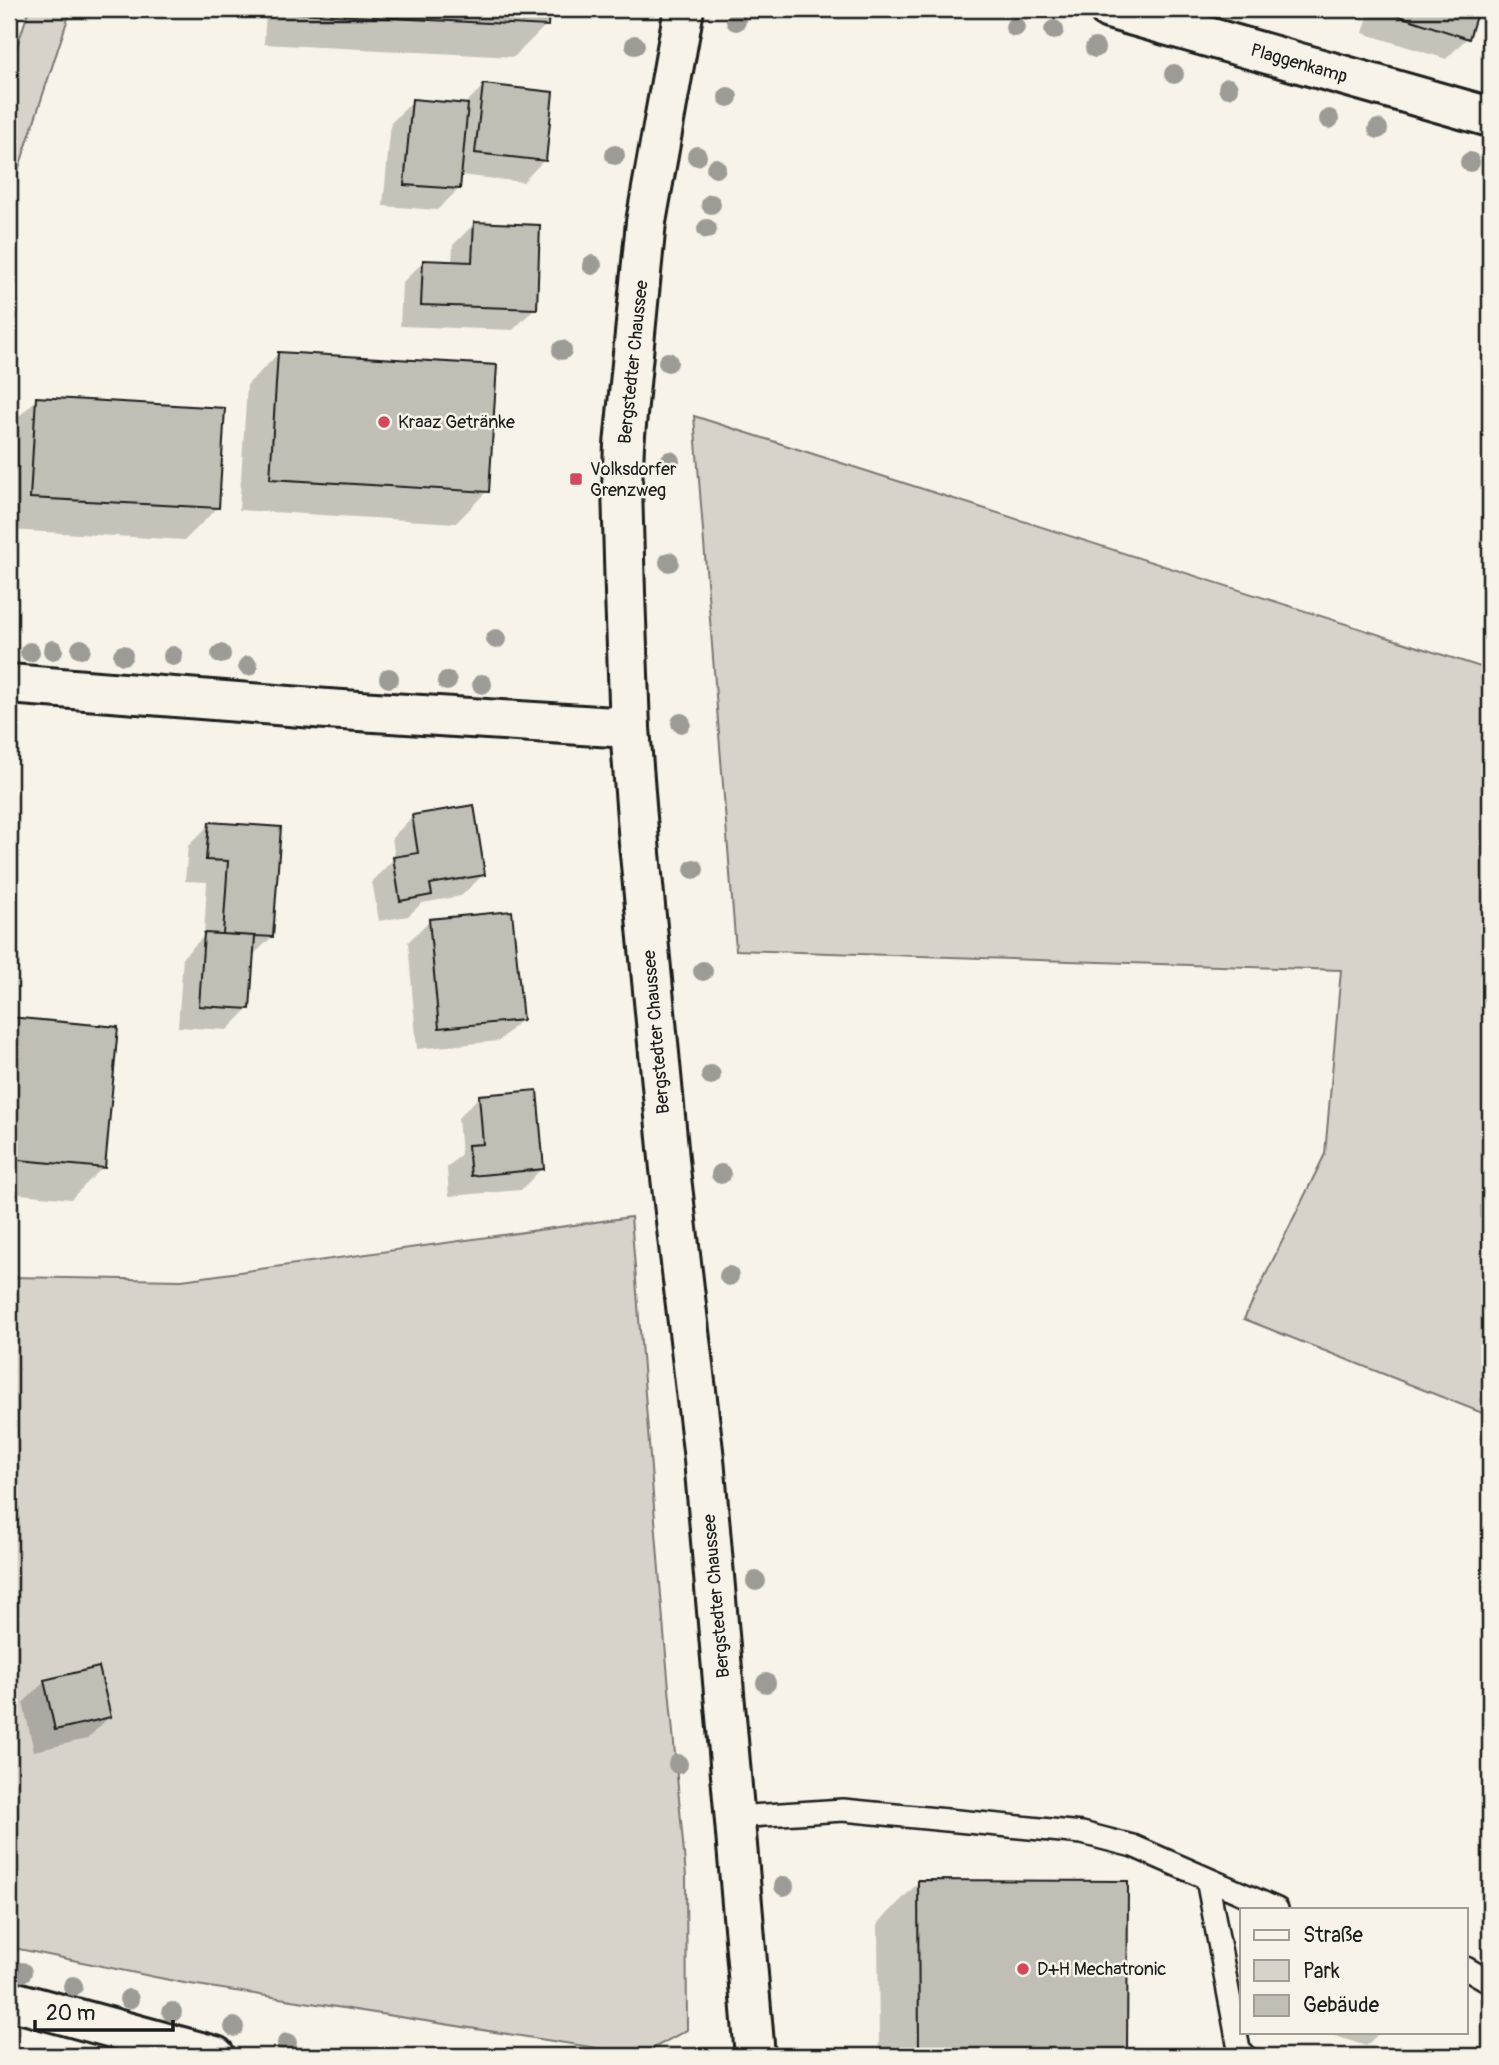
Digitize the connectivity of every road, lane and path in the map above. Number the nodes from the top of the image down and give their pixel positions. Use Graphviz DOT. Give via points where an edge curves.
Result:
graph roads {
  1 [pos="684,9"];
  2 [pos="1109,9"];
  3 [pos="1490,117"];
  4 [pos="9,684"];
  5 [pos="630,728"];
  6 [pos="735,1816"];
  7 [pos="1207,1879"];
  8 [pos="1276,1908"];
  9 [pos="1468,1969"];
  10 [pos="1490,1982"];
  11 [pos="9,2000"];
  12 [pos="215,2056"];
  13 [pos="755,2056"];
  14 [pos="1245,2056"];
  1 -- 5 [label="main road, Bergstedter Chaussee" via="646,222 624,445"];
  2 -- 3 [label="main road, Plaggenkamp"];
  4 -- 5 [label="main road"];
  5 -- 6 [label="main road, Bergstedter Chaussee"];
  6 -- 7 [label="lane" via="843,1810 1082,1833 1133,1846"];
  6 -- 13 [label="main road, Bergstedter Chaussee"];
  7 -- 8 [label="lane"];
  7 -- 14 [label="lane" via="1239,2049"];
  9 -- 10 [label="lane"];
  11 -- 12 [label="main road"];
}
